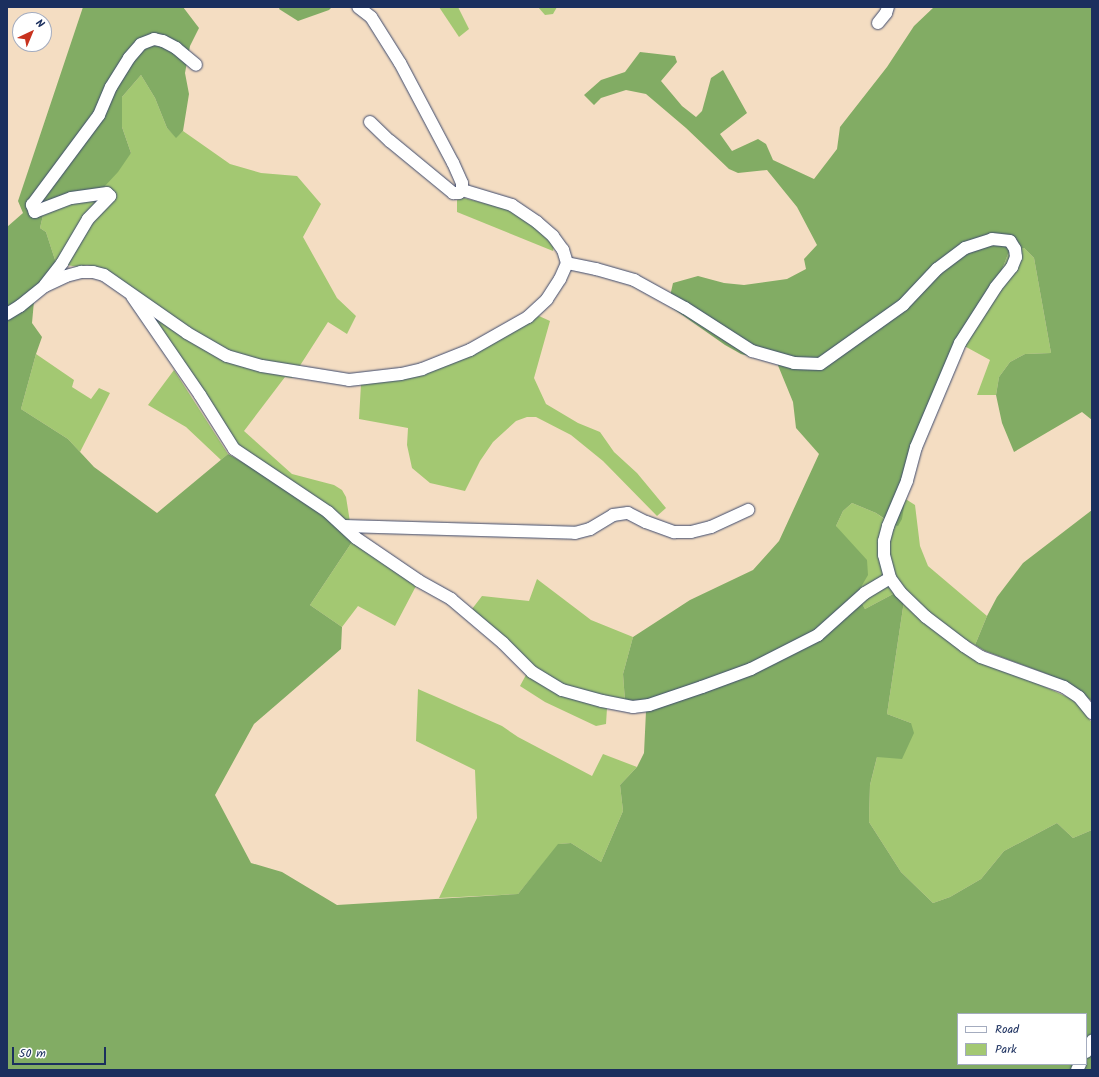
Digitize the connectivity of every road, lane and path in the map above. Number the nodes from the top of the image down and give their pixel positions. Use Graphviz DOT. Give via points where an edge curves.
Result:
graph roads {
  1 [pos="358,7"];
  2 [pos="196,65"];
  3 [pos="370,122"];
  4 [pos="462,190"];
  5 [pos="567,263"];
  6 [pos="45,286"];
  7 [pos="132,296"];
  8 [pos="7,314"];
  9 [pos="748,510"];
  10 [pos="344,526"];
  11 [pos="890,578"];
  12 [pos="1092,713"];
  13 [pos="1092,1041"];
  14 [pos="1087,1050"];
  1 -- 4 [label="street" via="371,17 400,63 453,163 462,183"];
  2 -- 6 [label="street" via="176,48 154,39 141,44 129,58 111,87 99,115 32,205 35,212 71,198 107,193 110,196 88,219"];
  3 -- 4 [label="street" via="453,193"];
  4 -- 5 [label="street" via="512,205 537,222 553,236 563,250"];
  5 -- 7 [label="street" via="547,299 528,317 470,350 422,369 349,380 262,366 227,356"];
  5 -- 11 [label="street" via="596,268 634,280 690,311 752,351 794,363 820,364 903,305 937,269 965,248 992,239 1010,241 1016,257 1012,267 960,343 916,447 907,480 884,542 884,555"];
  6 -- 7 [label="street" via="66,276 94,272 104,275"];
  6 -- 8 [label="street"];
  7 -- 10 [label="street" via="234,449 328,512"];
  9 -- 10 [label="street" via="711,527 691,532 674,532 628,513 613,515 590,529 575,533"];
  10 -- 11 [label="street" via="356,538 391,562 451,599 503,643 532,672 562,690 633,707 649,705 751,669 818,635 865,593"];
  11 -- 12 [label="street" via="900,592 926,616 964,646 981,657 1064,687 1079,698"];
  13 -- 14 [label="street"];
}
